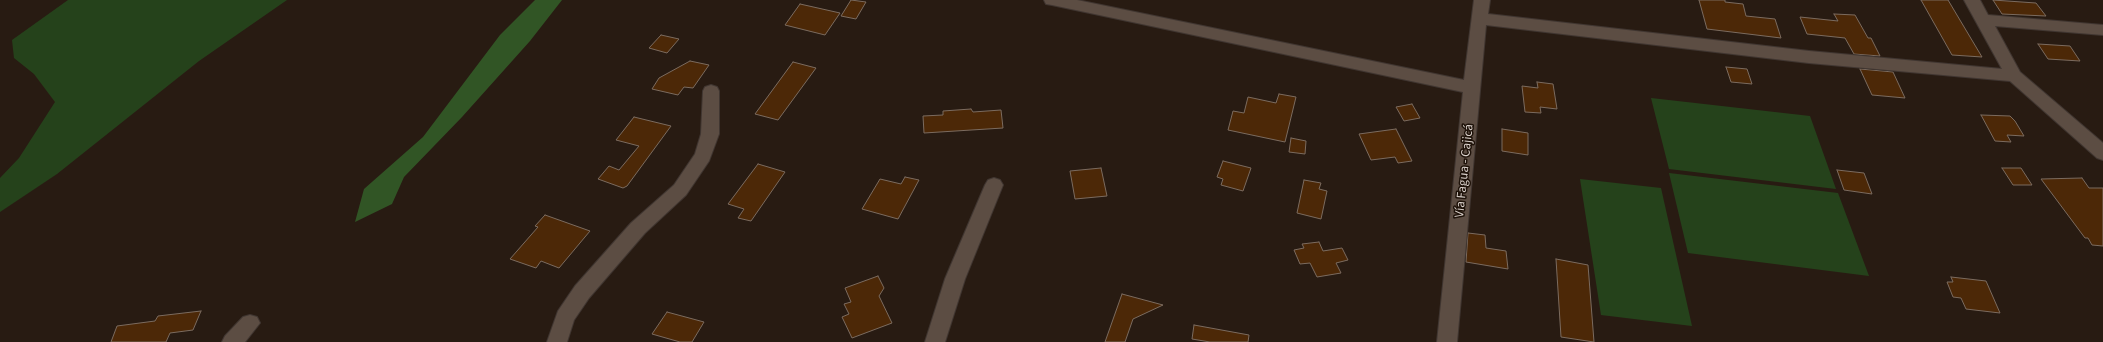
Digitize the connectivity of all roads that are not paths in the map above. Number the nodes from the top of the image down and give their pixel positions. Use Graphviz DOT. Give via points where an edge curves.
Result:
graph roads {
  1 [pos="1052,0"];
  2 [pos="1482,0"];
  3 [pos="1972,0"];
  4 [pos="1481,19"];
  5 [pos="1984,20"];
  6 [pos="2103,30"];
  7 [pos="2014,76"];
  8 [pos="1473,88"];
  9 [pos="711,91"];
  10 [pos="2103,153"];
  11 [pos="994,184"];
  12 [pos="250,323"];
  13 [pos="232,342"];
  14 [pos="557,342"];
  15 [pos="935,342"];
  16 [pos="1447,342"];
  1 -- 8 [label="street"];
  2 -- 4 [label="street, Vía Fagua - Cajicá"];
  3 -- 5 [label="street"];
  4 -- 7 [label="street" via="1809,57"];
  4 -- 8 [label="street, Vía Fagua - Cajicá" via="1476,41"];
  5 -- 6 [label="street"];
  5 -- 7 [label="street"];
  7 -- 10 [label="street"];
  8 -- 16 [label="street, Vía Fagua - Cajicá"];
  9 -- 14 [label="street" via="710,134 703,156 680,190 638,228 582,292 565,317"];
  11 -- 15 [label="street" via="953,285"];
  12 -- 13 [label="street"];
}
